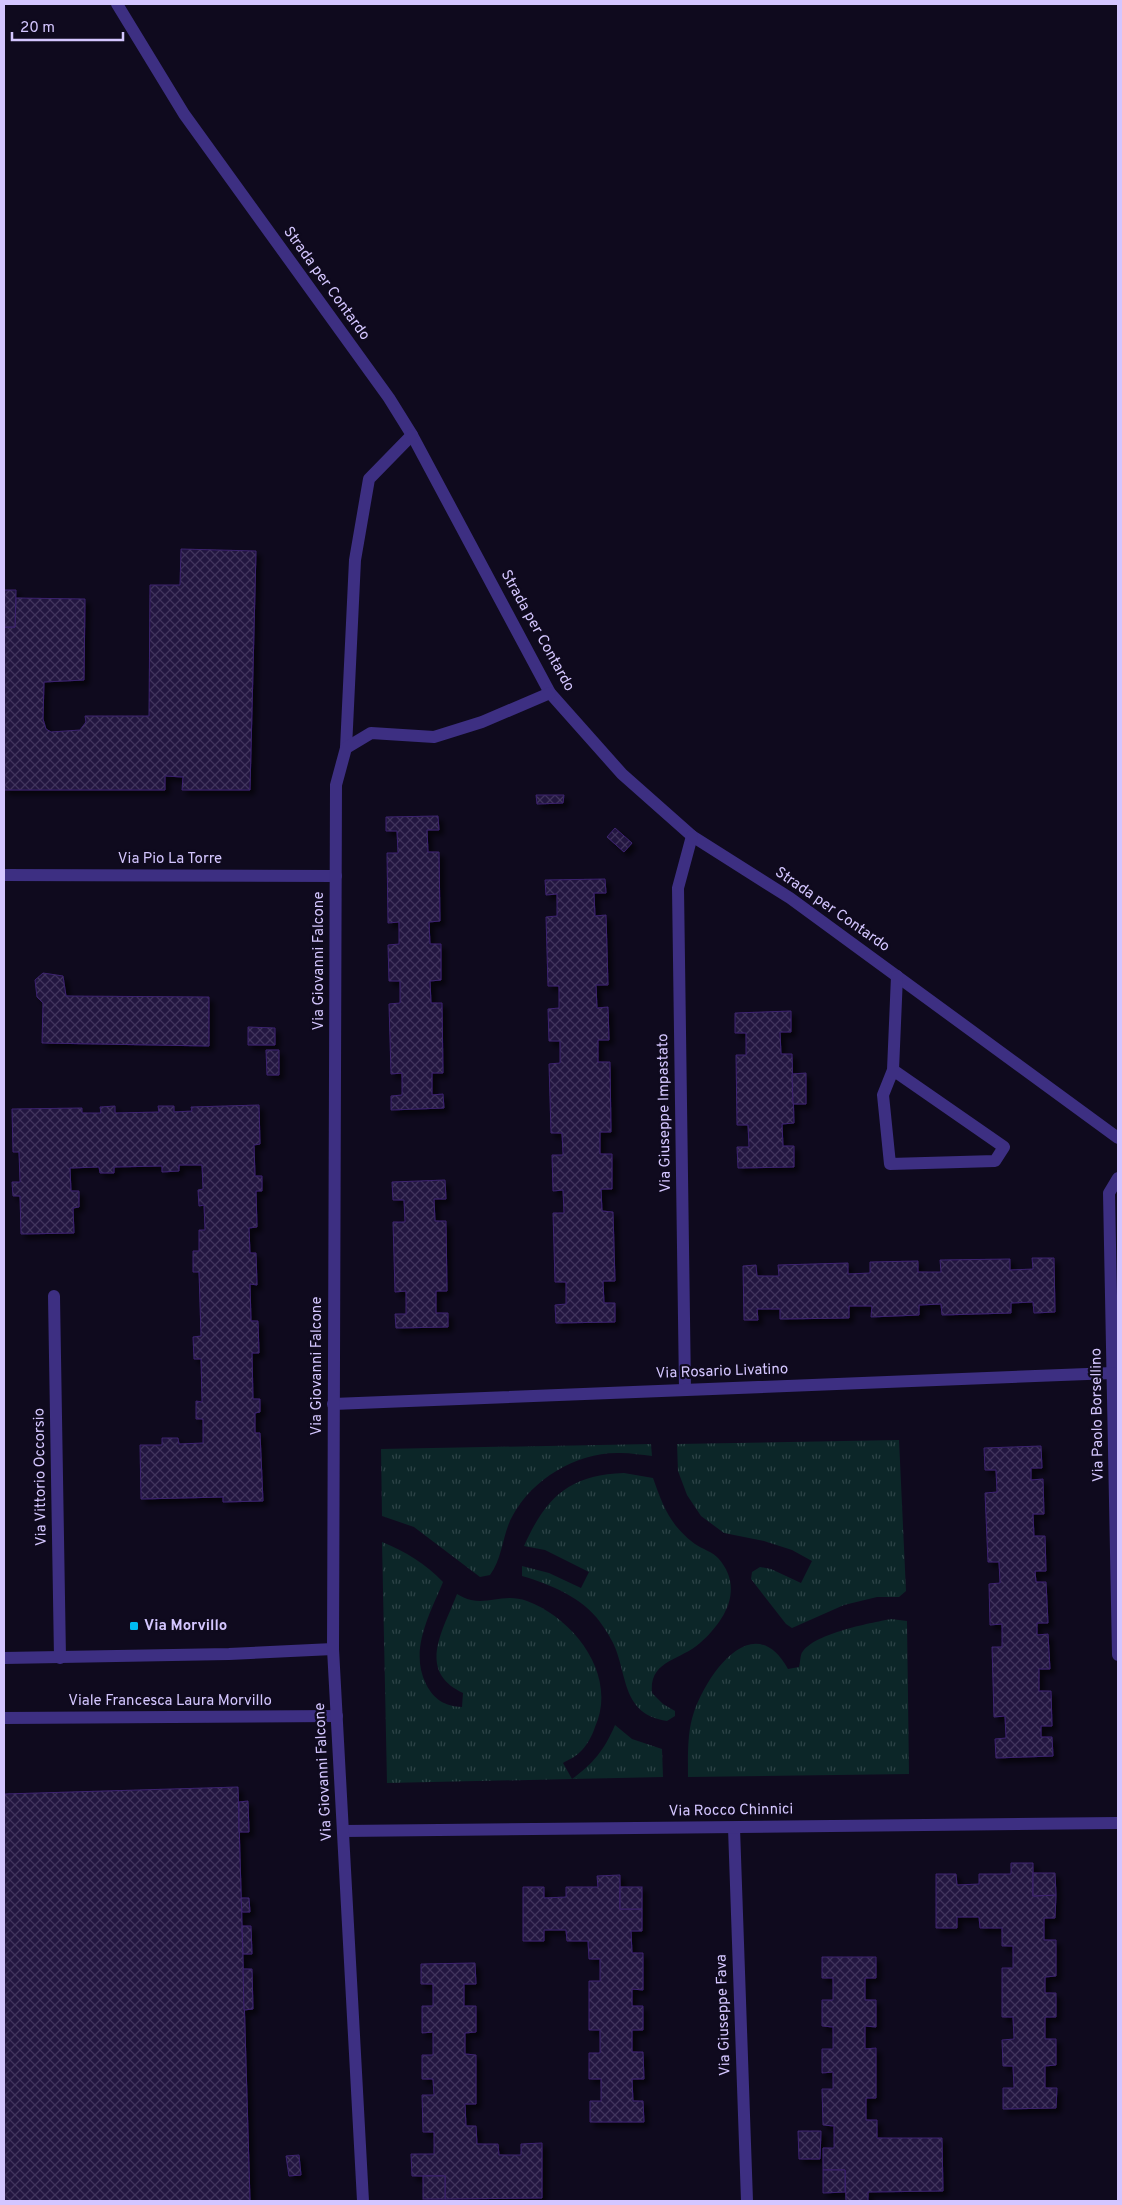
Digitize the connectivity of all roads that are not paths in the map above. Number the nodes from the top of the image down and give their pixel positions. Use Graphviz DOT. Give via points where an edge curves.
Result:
graph roads {
  1 [pos="117,4"];
  2 [pos="412,435"];
  3 [pos="550,693"];
  4 [pos="346,748"];
  5 [pos="692,836"];
  6 [pos="4,875"];
  7 [pos="336,876"];
  8 [pos="897,976"];
  9 [pos="893,1070"];
  10 [pos="1118,1138"];
  11 [pos="1118,1178"];
  12 [pos="54,1296"];
  13 [pos="1112,1373"];
  14 [pos="685,1390"];
  15 [pos="333,1404"];
  16 [pos="333,1649"];
  17 [pos="1118,1655"];
  18 [pos="4,1658"];
  19 [pos="60,1658"];
  20 [pos="337,1716"];
  21 [pos="4,1718"];
  22 [pos="1118,1823"];
  23 [pos="734,1828"];
  24 [pos="344,1831"];
  25 [pos="363,2201"];
  26 [pos="747,2201"];
  1 -- 2 [label="street, Strada per Contardo" via="184,114 389,398"];
  2 -- 3 [label="street, Strada per Contardo"];
  2 -- 4 [label="street, Via Giovanni Falcone" via="369,479 355,560"];
  3 -- 4 [label="street" via="482,722 434,737 371,734"];
  3 -- 5 [label="street, Strada per Contardo" via="622,774"];
  4 -- 7 [label="street, Via Giovanni Falcone" via="336,785"];
  5 -- 8 [label="street, Strada per Contardo" via="790,898"];
  5 -- 14 [label="street, Via Giuseppe Impastato" via="678,888"];
  6 -- 7 [label="street, Via Pio La Torre"];
  7 -- 15 [label="street, Via Giovanni Falcone"];
  8 -- 9 [label="street"];
  8 -- 10 [label="street, Strada per Contardo"];
  9 -- 9 [label="street" via="883,1095 890,1164 995,1161 1004,1147"];
  11 -- 13 [label="street, Via Paolo Borsellino" via="1110,1193"];
  12 -- 19 [label="street, Via Vittorio Occorsio"];
  13 -- 14 [label="street, Via Rosario Livatino"];
  13 -- 17 [label="street, Via Paolo Borsellino"];
  14 -- 15 [label="street, Via Rosario Livatino"];
  15 -- 16 [label="street, Via Giovanni Falcone"];
  16 -- 19 [label="street"];
  16 -- 20 [label="street, Via Giovanni Falcone"];
  18 -- 19 [label="street"];
  20 -- 21 [label="street, Viale Francesca Laura Morvillo"];
  20 -- 24 [label="street, Via Giovanni Falcone"];
  22 -- 23 [label="street, Via Rocco Chinnici"];
  23 -- 24 [label="street, Via Rocco Chinnici"];
  23 -- 26 [label="street, Via Giuseppe Fava"];
  24 -- 25 [label="street, Via Giovanni Falcone"];
}
